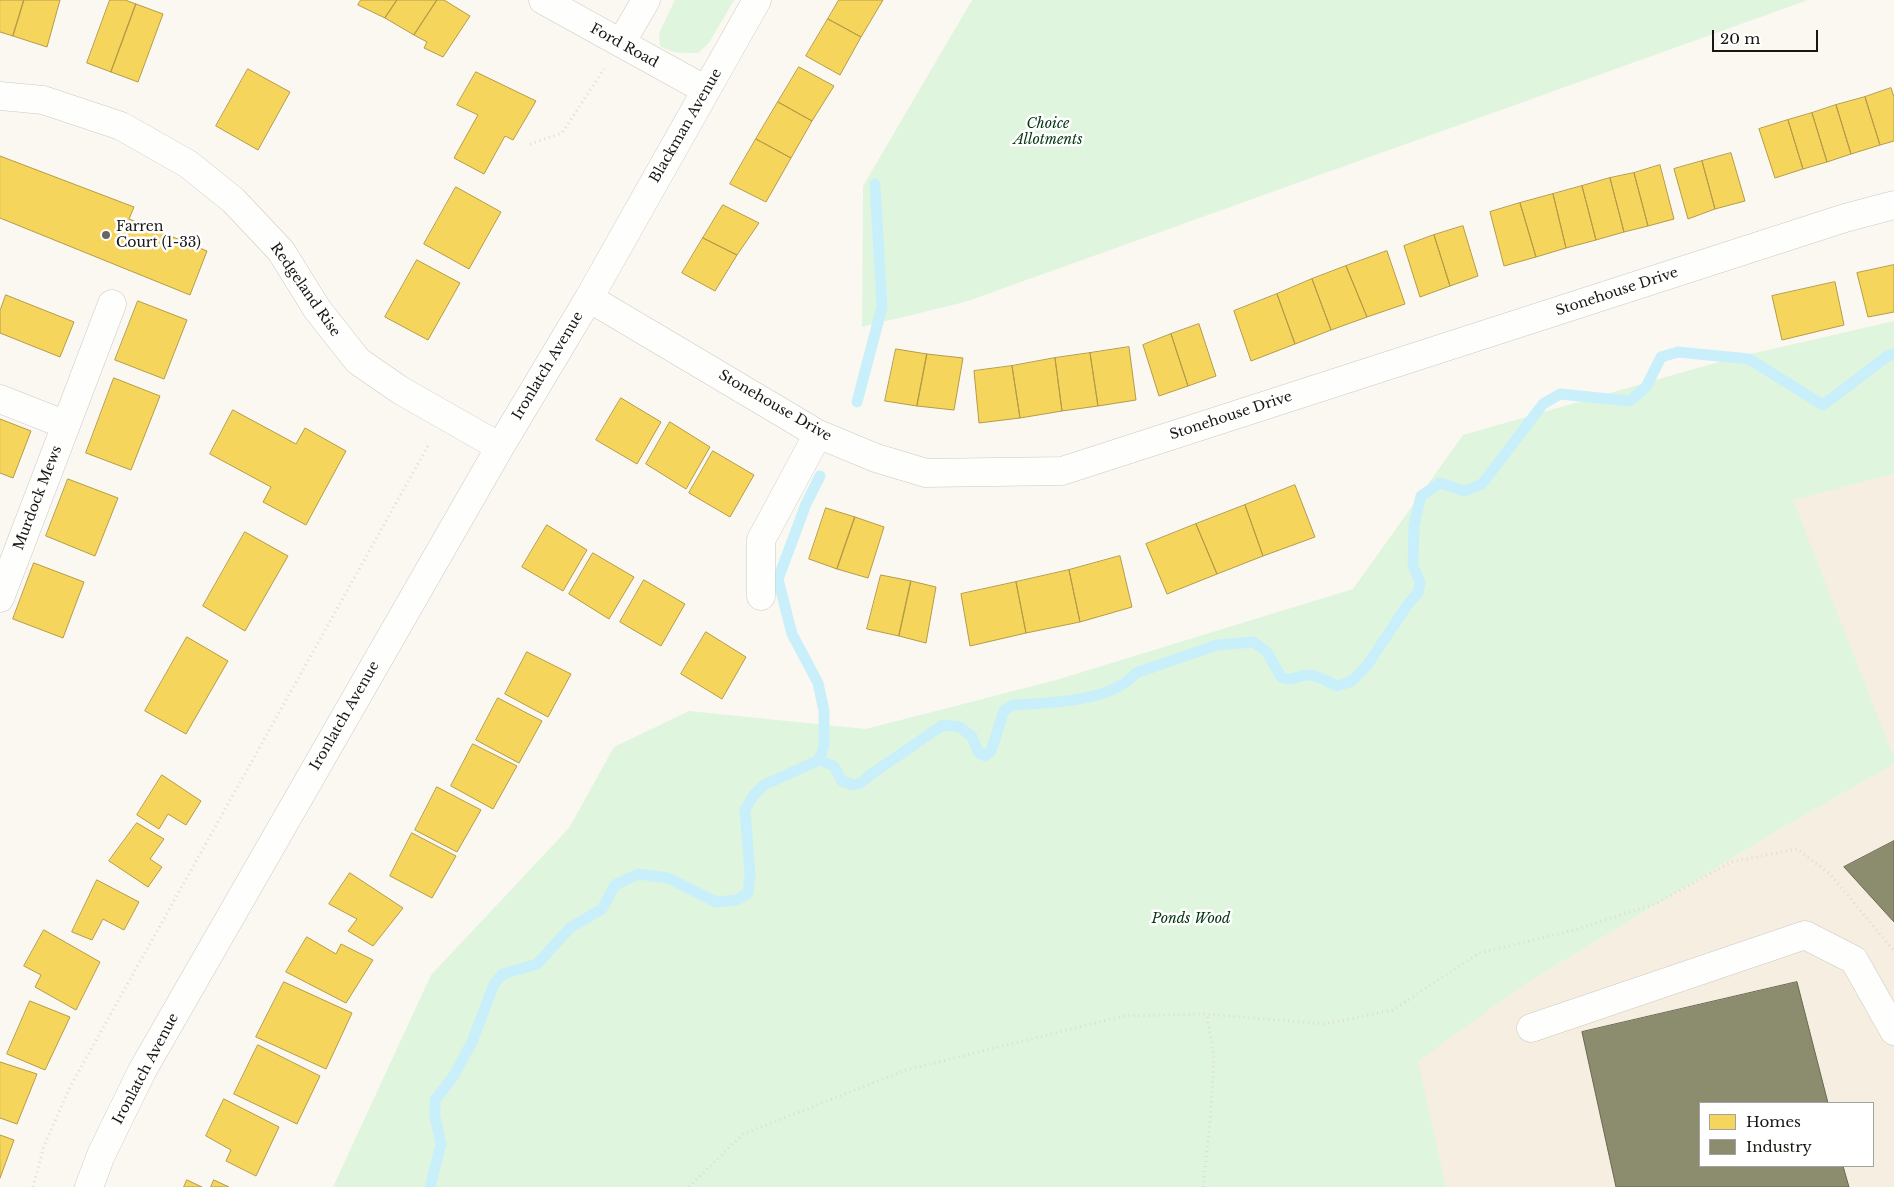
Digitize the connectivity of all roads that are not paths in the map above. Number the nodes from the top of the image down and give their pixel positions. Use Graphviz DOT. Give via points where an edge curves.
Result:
graph roads {
  1 [pos="543,0"];
  2 [pos="646,0"];
  3 [pos="757,0"];
  4 [pos="621,43"];
  5 [pos="706,90"];
  6 [pos="0,96"];
  7 [pos="1894,205"];
  8 [pos="614,253"];
  9 [pos="589,298"];
  10 [pos="112,304"];
  11 [pos="0,399"];
  12 [pos="66,425"];
  13 [pos="818,434"];
  14 [pos="500,447"];
  15 [pos="761,596"];
  16 [pos="0,598"];
  17 [pos="1531,1028"];
  18 [pos="1894,1030"];
  19 [pos="89,1187"];
  1 -- 4 [label="street, Ford Road"];
  2 -- 4 [label="street"];
  3 -- 5 [label="street, Blackman Avenue"];
  4 -- 5 [label="street, Ford Road"];
  5 -- 8 [label="street, Blackman Avenue"];
  6 -- 14 [label="street, Redgeland Rise" via="43,100 121,126 188,164 232,200 281,251 317,309 358,361 400,390"];
  7 -- 13 [label="street, Stonehouse Drive" via="1845,218 1062,471 926,473 876,458"];
  8 -- 9 [label="street, Ironlatch Avenue"];
  9 -- 13 [label="street, Stonehouse Drive"];
  9 -- 14 [label="street, Ironlatch Avenue"];
  10 -- 12 [label="street, Murdock Mews"];
  11 -- 12 [label="street"];
  12 -- 16 [label="street, Murdock Mews"];
  13 -- 15 [label="street" via="761,540"];
  14 -- 19 [label="street, Ironlatch Avenue" via="142,1071"];
  17 -- 18 [label="street" via="1805,935 1854,960"];
}
